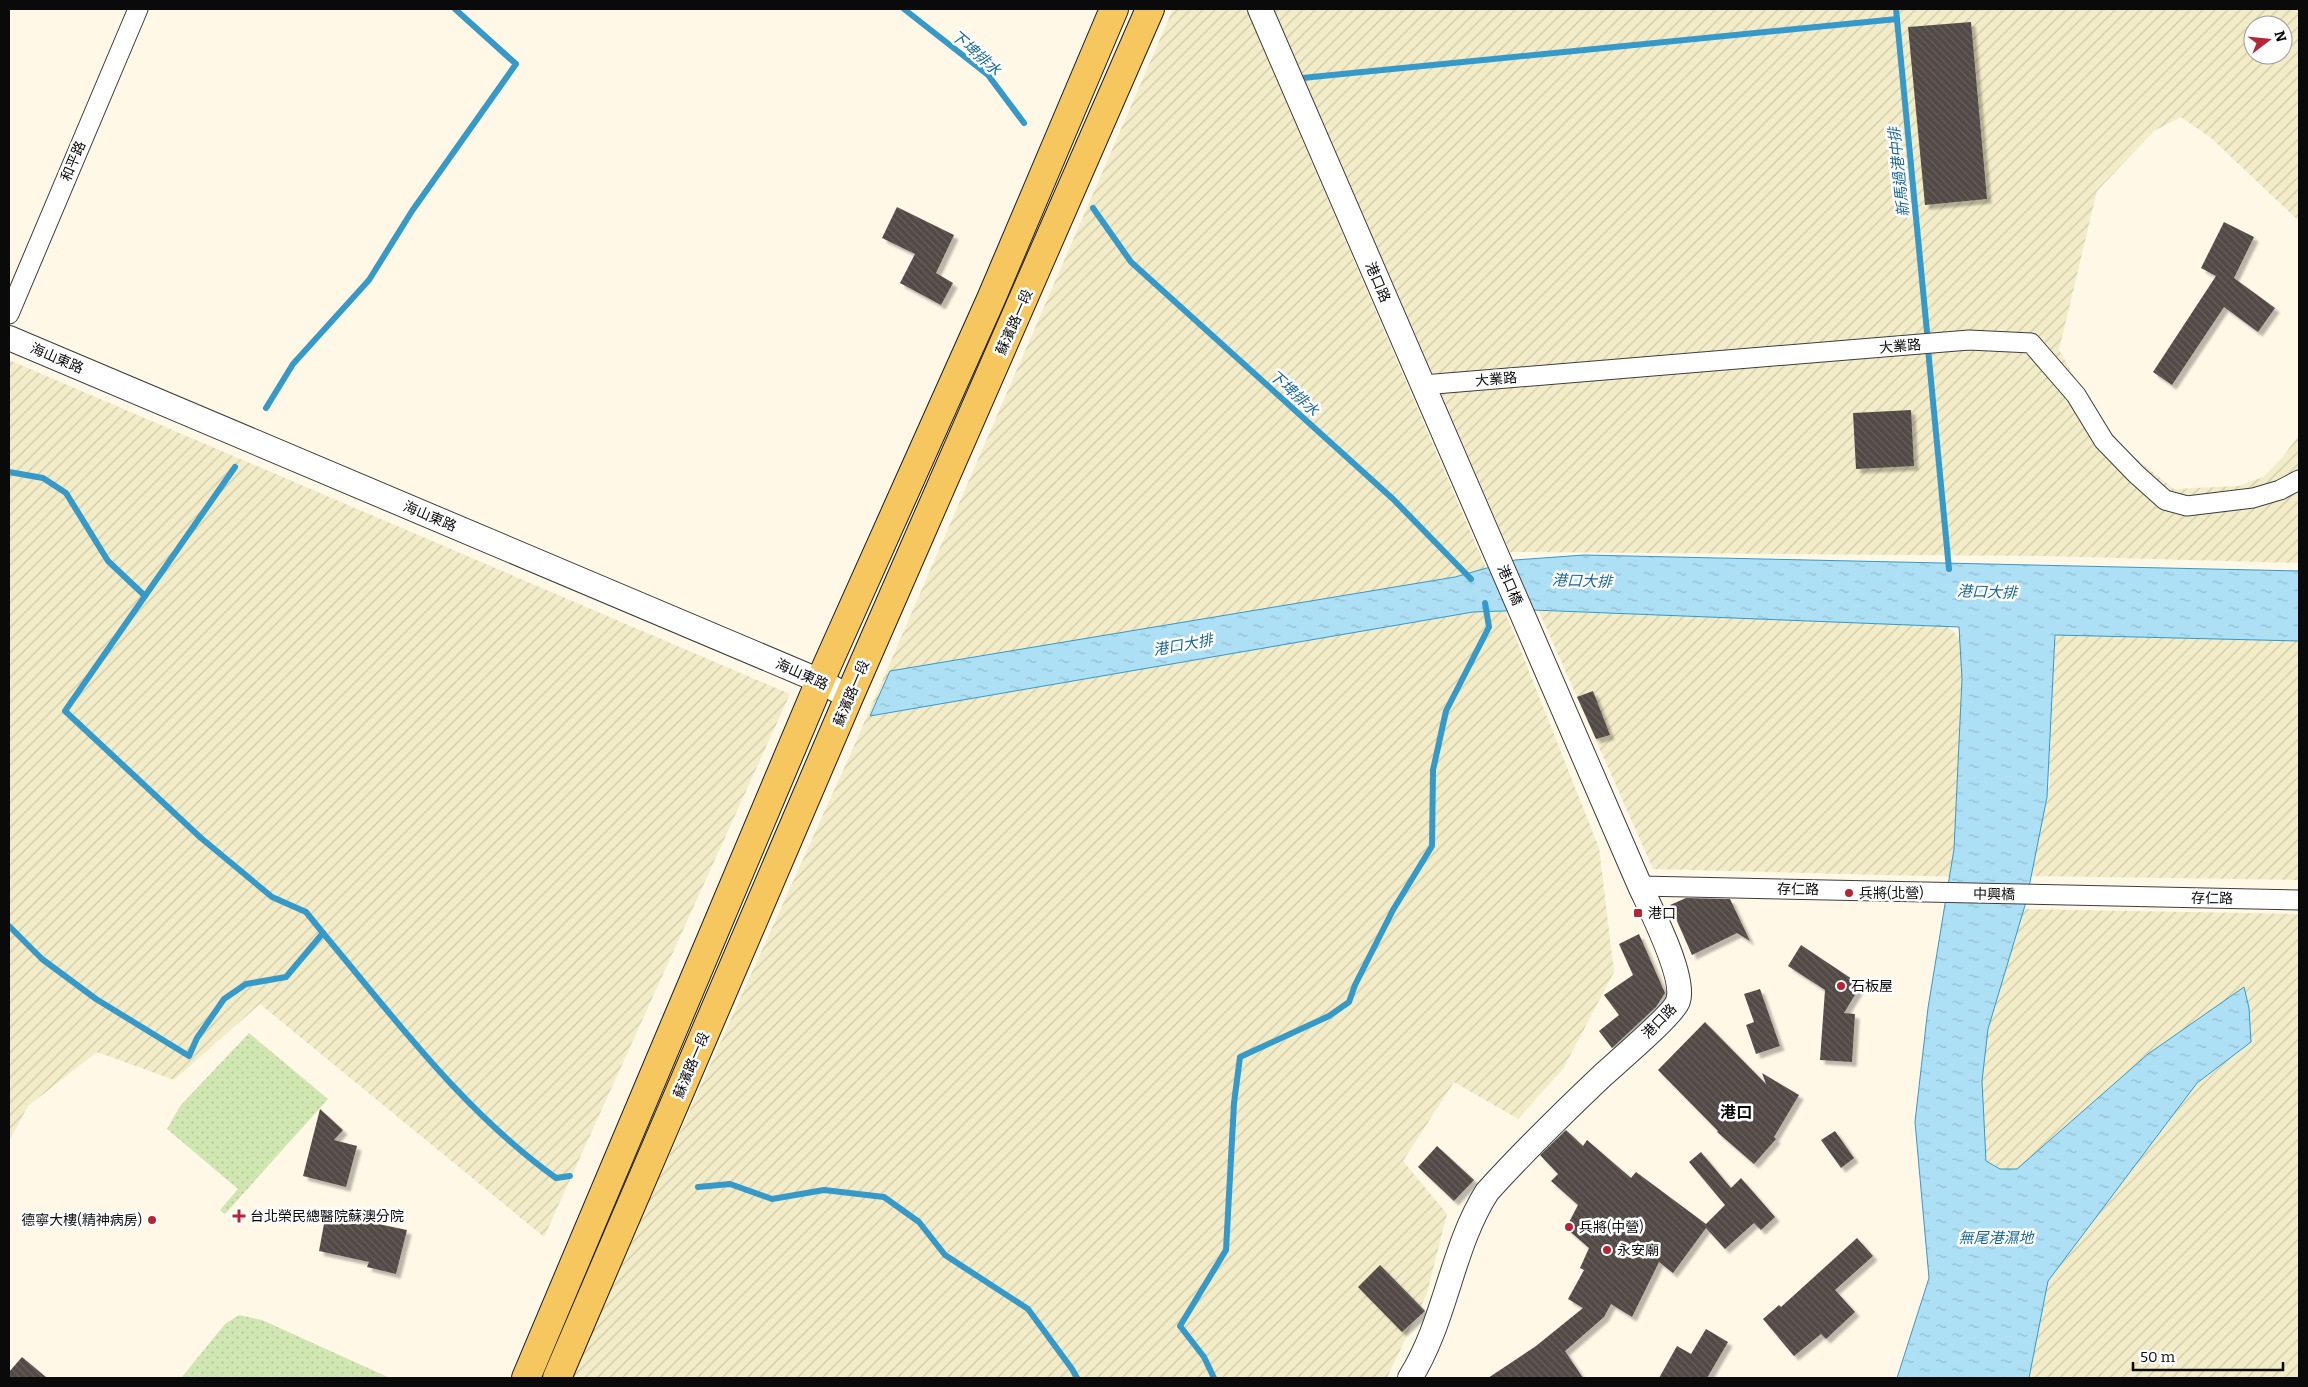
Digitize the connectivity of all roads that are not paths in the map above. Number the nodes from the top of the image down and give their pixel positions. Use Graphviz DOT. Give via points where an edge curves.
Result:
graph roads {
  1 [pos="138,9"];
  2 [pos="1114,9"];
  3 [pos="1150,9"];
  4 [pos="1260,9"];
  5 [pos="991,299"];
  6 [pos="1019,309"];
  7 [pos="9,314"];
  8 [pos="9,338"];
  9 [pos="1423,385"];
  10 [pos="2299,480"];
  11 [pos="1497,556"];
  12 [pos="1522,615"];
  13 [pos="820,681"];
  14 [pos="849,697"];
  15 [pos="1640,886"];
  16 [pos="1955,893"];
  17 [pos="2034,894"];
  18 [pos="2299,900"];
  19 [pos="526,1378"];
  20 [pos="557,1378"];
  21 [pos="1410,1378"];
  1 -- 7 [label="street, 和平路"];
  2 -- 5 [label="main road"];
  3 -- 6 [label="main road, 蘇濱路一段"];
  4 -- 9 [label="street, 港口路"];
  5 -- 6 [label="main road"];
  5 -- 13 [label="main road"];
  6 -- 14 [label="main road, 蘇濱路一段"];
  8 -- 13 [label="street, 海山東路"];
  9 -- 10 [label="street, 大業路" via="1969,340 2031,343 2076,395 2104,441 2166,500 2187,506 2253,498"];
  9 -- 11 [label="street, 港口路"];
  11 -- 12 [label="street, 港口橋"];
  12 -- 15 [label="street, 港口路"];
  13 -- 14 [label="street, 海山東路"];
  13 -- 19 [label="main road"];
  14 -- 20 [label="main road, 蘇濱路一段"];
  15 -- 16 [label="street, 存仁路" via="1819,897"];
  15 -- 21 [label="street, 港口路" via="1674,965 1678,1001 1488,1192 1469,1227 1432,1338"];
  16 -- 17 [label="street, 中興橋"];
  17 -- 18 [label="street, 存仁路"];
}
